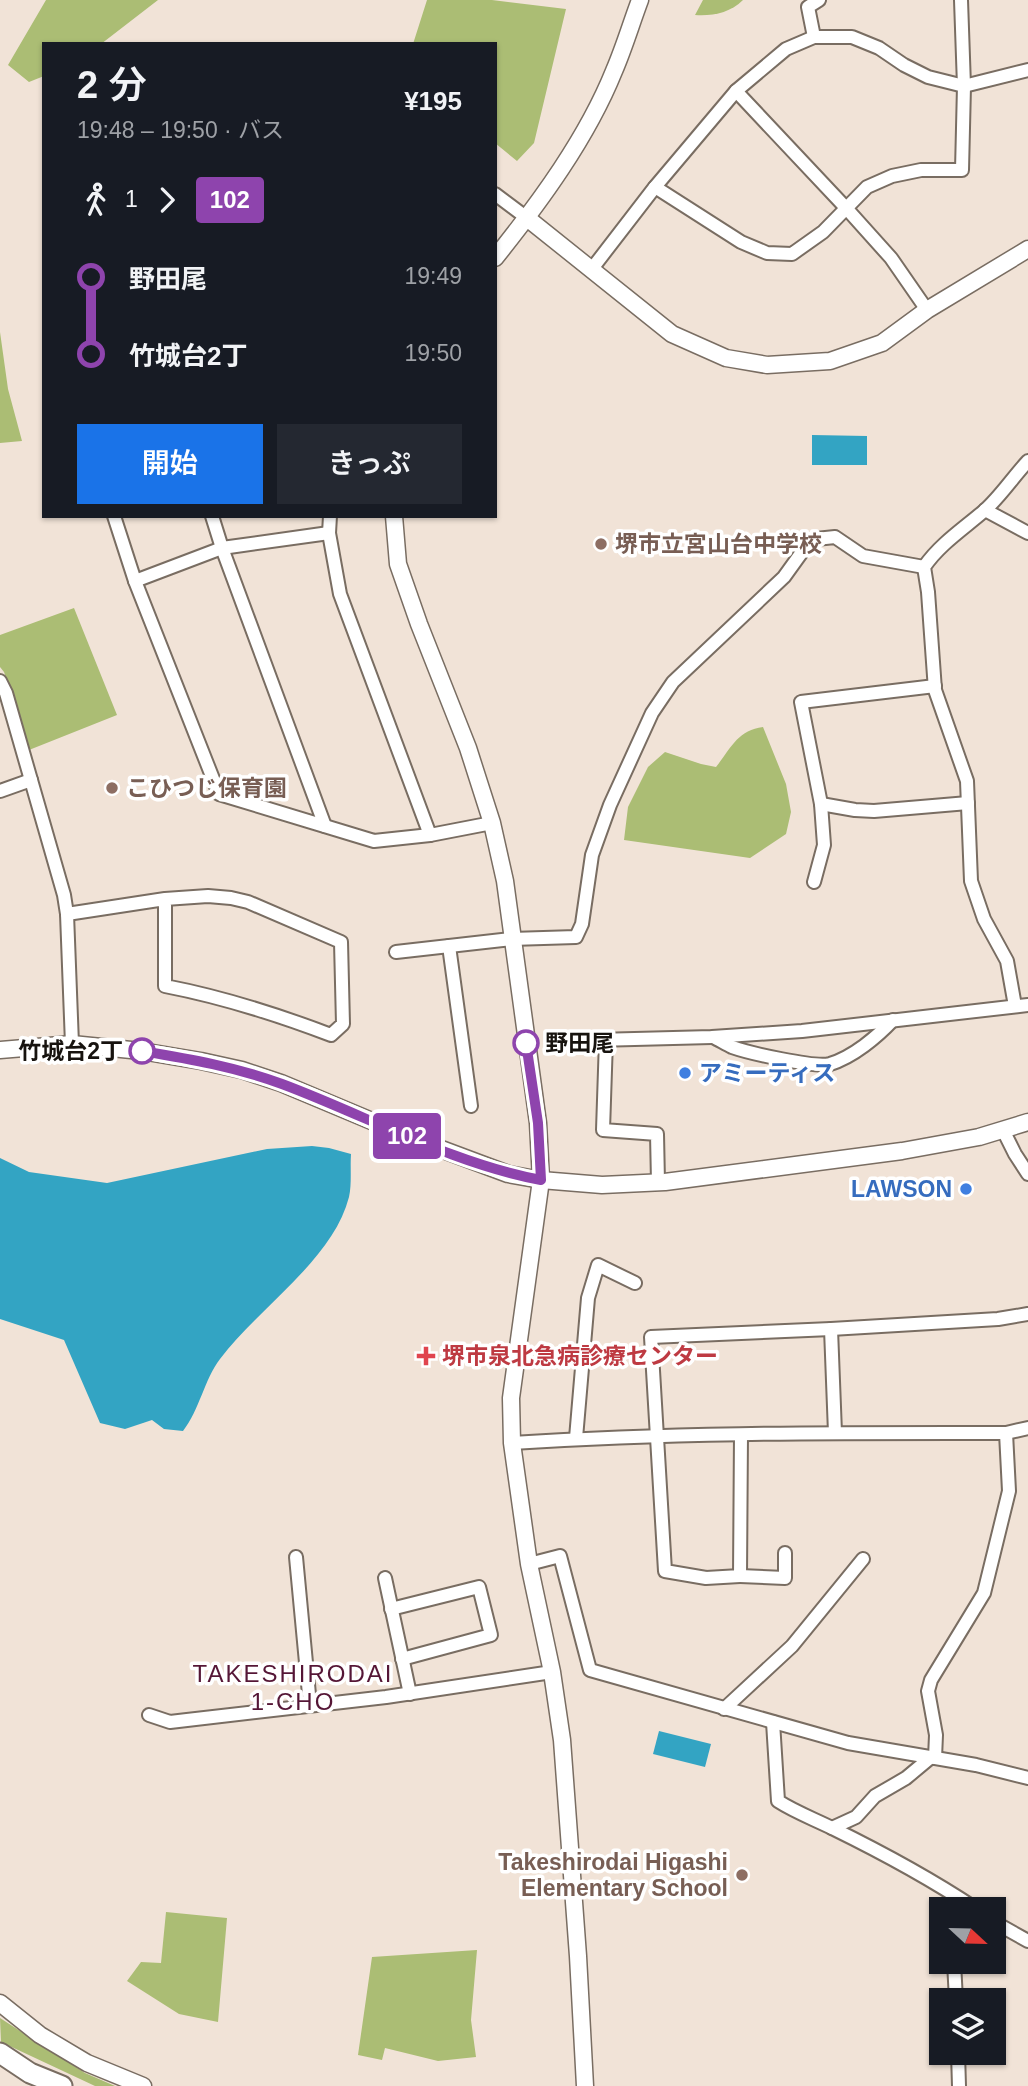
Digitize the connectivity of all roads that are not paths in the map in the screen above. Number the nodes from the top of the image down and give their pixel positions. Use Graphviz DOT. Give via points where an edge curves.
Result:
graph roads {
  1 [pos="640,0"];
  2 [pos="819,0"];
  3 [pos="961,0"];
  4 [pos="814,37"];
  5 [pos="1028,71"];
  6 [pos="964,86"];
  7 [pos="736,91"];
  8 [pos="655,187"];
  9 [pos="497,196"];
  10 [pos="847,209"];
  11 [pos="527,218"];
  12 [pos="1028,249"];
  13 [pos="497,256"];
  14 [pos="591,270"];
  15 [pos="927,310"];
  16 [pos="1028,461"];
  17 [pos="985,510"];
  18 [pos="115,518"];
  19 [pos="213,518"];
  20 [pos="330,518"];
  21 [pos="394,518"];
  22 [pos="329,533"];
  23 [pos="1028,533"];
  24 [pos="222,548"];
  25 [pos="923,567"];
  26 [pos="135,581"];
  27 [pos="0,681"];
  28 [pos="935,686"];
  29 [pos="31,780"];
  30 [pos="0,791"];
  31 [pos="968,803"];
  32 [pos="821,804"];
  33 [pos="492,823"];
  34 [pos="325,826"];
  35 [pos="430,835"];
  36 [pos="814,882"];
  37 [pos="164,899"];
  38 [pos="67,914"];
  39 [pos="511,939"];
  40 [pos="449,946"];
  41 [pos="396,953"];
  42 [pos="1022,1005"];
  43 [pos="893,1020"];
  44 [pos="712,1037"];
  45 [pos="606,1040"];
  46 [pos="557,1041"];
  47 [pos="72,1044"];
  48 [pos="0,1050"];
  49 [pos="471,1107"];
  50 [pos="1028,1122"];
  51 [pos="1003,1130"];
  52 [pos="1028,1174"];
  53 [pos="541,1180"];
  54 [pos="658,1182"];
  55 [pos="635,1283"];
  56 [pos="1028,1314"];
  57 [pos="831,1329"];
  58 [pos="1028,1428"];
  59 [pos="835,1433"];
  60 [pos="1006,1433"];
  61 [pos="741,1435"];
  62 [pos="658,1437"];
  63 [pos="576,1438"];
  64 [pos="512,1443"];
  65 [pos="785,1553"];
  66 [pos="296,1556"];
  67 [pos="863,1559"];
  68 [pos="528,1564"];
  69 [pos="740,1576"];
  70 [pos="384,1578"];
  71 [pos="391,1609"];
  72 [pos="402,1659"];
  73 [pos="552,1672"];
  74 [pos="410,1694"];
  75 [pos="310,1705"];
  76 [pos="724,1709"];
  77 [pos="149,1715"];
  78 [pos="773,1722"];
  79 [pos="933,1758"];
  80 [pos="1028,1778"];
  81 [pos="832,1828"];
  82 [pos="951,1893"];
  83 [pos="951,1897"];
  84 [pos="957,1897"];
  85 [pos="1006,1929"];
  86 [pos="1028,1941"];
  87 [pos="0,2003"];
  88 [pos="0,2053"];
  89 [pos="0,2060"];
  90 [pos="958,2065"];
  91 [pos="30,2073"];
  92 [pos="62,2086"];
  93 [pos="144,2086"];
  94 [pos="585,2086"];
  95 [pos="959,2086"];
  1 -- 11 [label="street" via="614,73 583,134"];
  2 -- 4 [label="street" via="808,7"];
  3 -- 6 [label="street"];
  4 -- 6 [label="street" via="852,37 928,77"];
  4 -- 7 [label="street" via="786,48"];
  5 -- 6 [label="street"];
  6 -- 10 [label="street" via="961,170 892,176 867,187"];
  7 -- 8 [label="street"];
  7 -- 10 [label="street"];
  8 -- 10 [label="street" via="741,242 767,253 792,254"];
  8 -- 14 [label="street"];
  9 -- 11 [label="street"];
  10 -- 15 [label="street" via="891,258"];
  11 -- 13 [label="street"];
  11 -- 14 [label="street"];
  12 -- 15 [label="street"];
  14 -- 15 [label="street" via="672,334 726,358 767,365 830,361 882,343"];
  16 -- 17 [label="street"];
  17 -- 23 [label="street"];
  17 -- 25 [label="street"];
  18 -- 26 [label="street"];
  19 -- 24 [label="street"];
  20 -- 22 [label="street"];
  21 -- 33 [label="street" via="398,564"];
  22 -- 24 [label="street"];
  22 -- 35 [label="street" via="340,594"];
  24 -- 26 [label="street"];
  24 -- 34 [label="street"];
  25 -- 28 [label="street"];
  25 -- 39 [label="street" via="863,555 835,537 816,539 809,545 784,577 673,682 652,713 592,855 576,937"];
  26 -- 34 [label="street" via="219,794"];
  27 -- 29 [label="street"];
  28 -- 31 [label="street" via="967,781"];
  28 -- 32 [label="street" via="801,702"];
  29 -- 30 [label="street"];
  29 -- 38 [label="street"];
  31 -- 32 [label="street" via="874,811"];
  31 -- 42 [label="street" via="971,881"];
  32 -- 36 [label="street" via="824,845"];
  33 -- 35 [label="street"];
  33 -- 39 [label="street"];
  34 -- 35 [label="street" via="374,841"];
  37 -- 37 [label="street" via="208,896 248,902 341,942 343,1024 331,1035 275,1013 165,986"];
  37 -- 38 [label="street"];
  38 -- 47 [label="street"];
  39 -- 40 [label="street"];
  39 -- 53 [label="street" via="538,1123"];
  40 -- 41 [label="street"];
  40 -- 49 [label="street"];
  42 -- 43 [label="street"];
  43 -- 44 [label="street"];
  43 -- 44 [label="street" via="848,1055 816,1066 733,1047"];
  44 -- 45 [label="street"];
  45 -- 46 [label="street"];
  45 -- 54 [label="street" via="603,1130 657,1134"];
  47 -- 48 [label="street"];
  47 -- 53 [label="street" via="141,1051 242,1070 465,1159"];
  50 -- 51 [label="street"];
  51 -- 52 [label="street"];
  51 -- 54 [label="street" via="902,1151"];
  53 -- 54 [label="street" via="602,1185"];
  53 -- 64 [label="street" via="512,1398"];
  55 -- 63 [label="street" via="598,1265 588,1298"];
  56 -- 57 [label="street"];
  57 -- 59 [label="street"];
  57 -- 62 [label="street" via="650,1337"];
  58 -- 60 [label="street"];
  59 -- 60 [label="street"];
  59 -- 61 [label="street"];
  60 -- 79 [label="street" via="1009,1491 984,1593 928,1691 936,1735"];
  61 -- 62 [label="street"];
  61 -- 69 [label="street"];
  62 -- 63 [label="street"];
  62 -- 69 [label="street" via="665,1571 706,1578"];
  63 -- 64 [label="street"];
  64 -- 68 [label="street"];
  65 -- 69 [label="street" via="785,1578"];
  66 -- 75 [label="street"];
  67 -- 76 [label="street" via="792,1646"];
  68 -- 73 [label="street"];
  68 -- 76 [label="street" via="560,1556 590,1670"];
  70 -- 71 [label="street"];
  71 -- 72 [label="street"];
  71 -- 72 [label="street" via="479,1587 491,1635"];
  72 -- 74 [label="street"];
  73 -- 74 [label="street"];
  73 -- 94 [label="street" via="562,1740"];
  74 -- 75 [label="street"];
  75 -- 77 [label="street" via="170,1721"];
  76 -- 78 [label="street"];
  78 -- 79 [label="street" via="849,1743"];
  78 -- 81 [label="street" via="778,1801"];
  79 -- 80 [label="street"];
  79 -- 81 [label="street" via="876,1796 856,1817"];
  81 -- 82 [label="street"];
  82 -- 83 [label="street"];
  82 -- 84 [label="street"];
  85 -- 86 [label="street"];
  87 -- 93 [label="street" via="40,2035 87,2063"];
  88 -- 91 [label="main road"];
  89 -- 91 [label="main road"];
  90 -- 95 [label="street"];
  91 -- 92 [label="main road"];
}
